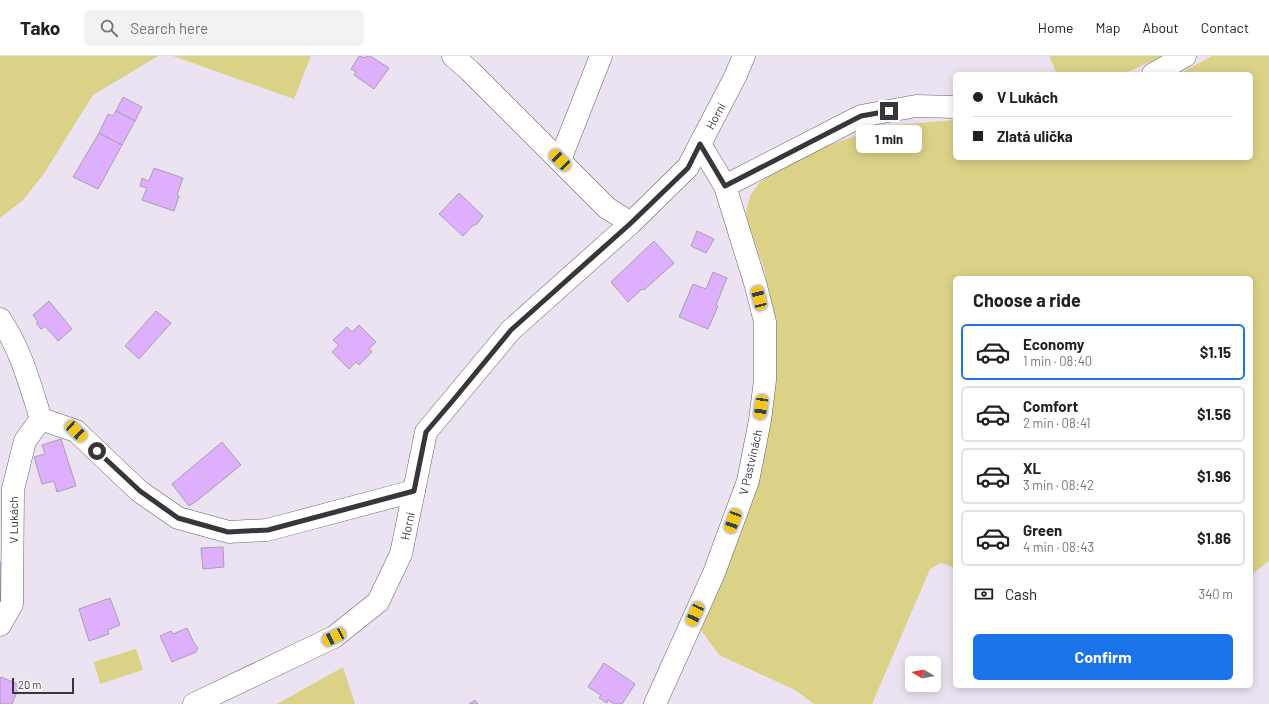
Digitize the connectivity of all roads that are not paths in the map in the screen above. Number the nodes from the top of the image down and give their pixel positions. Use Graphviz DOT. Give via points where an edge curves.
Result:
graph roads {
  1 [pos="453,56"];
  2 [pos="601,56"];
  3 [pos="744,56"];
  4 [pos="1185,56"];
  5 [pos="470,63"];
  6 [pos="1156,72"];
  7 [pos="953,107"];
  8 [pos="700,144"];
  9 [pos="560,160"];
  10 [pos="725,186"];
  11 [pos="631,223"];
  12 [pos="0,319"];
  13 [pos="41,419"];
  14 [pos="414,491"];
  15 [pos="0,625"];
  16 [pos="194,704"];
  17 [pos="655,704"];
  1 -- 5 [label="street"];
  2 -- 9 [label="street"];
  3 -- 8 [label="street, Horní" via="736,77"];
  4 -- 6 [label="street"];
  5 -- 9 [label="street"];
  7 -- 10 [label="street" via="916,106 861,116"];
  8 -- 10 [label="street, V Pastvinách"];
  8 -- 11 [label="street, Horní" via="688,168"];
  9 -- 11 [label="street" via="607,208"];
  10 -- 17 [label="street, V Pastvinách" via="765,322 765,380 760,420 748,481 714,574"];
  11 -- 14 [label="street, Horní" via="511,330 426,432"];
  12 -- 13 [label="street" via="16,347"];
  13 -- 14 [label="street" via="76,431 140,491 178,518 228,532 268,530"];
  13 -- 15 [label="street, V Lukách" via="25,441 13,489 12,604"];
  14 -- 16 [label="street, Horní" via="401,554 378,602 334,637"];
}
